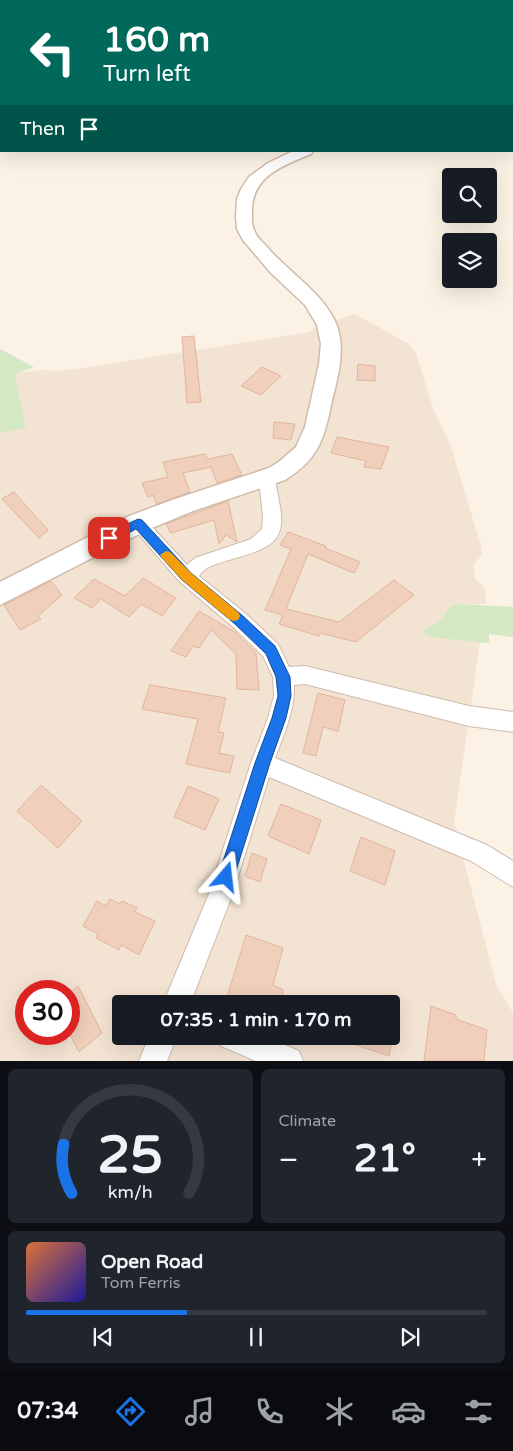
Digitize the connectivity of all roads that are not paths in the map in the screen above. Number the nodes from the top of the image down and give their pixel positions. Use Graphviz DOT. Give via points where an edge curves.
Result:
graph roads {
  1 [pos="304,152"];
  2 [pos="267,479"];
  3 [pos="138,523"];
  4 [pos="186,576"];
  5 [pos="0,594"];
  6 [pos="283,677"];
  7 [pos="513,722"];
  8 [pos="262,763"];
  9 [pos="513,875"];
  10 [pos="180,995"];
  11 [pos="159,1045"];
  12 [pos="251,1045"];
  13 [pos="153,1061"];
  14 [pos="289,1061"];
  1 -- 2 [label="street" via="277,163 249,184 243,206 246,232 323,316 331,340 314,438 304,455 290,468"];
  2 -- 3 [label="street"];
  2 -- 4 [label="street" via="272,517 270,532 257,544 201,563"];
  3 -- 4 [label="street"];
  3 -- 5 [label="street"];
  4 -- 6 [label="street" via="271,650"];
  6 -- 7 [label="street" via="305,675 469,716"];
  6 -- 8 [label="street" via="284,696 279,718"];
  8 -- 9 [label="street" via="478,853"];
  8 -- 10 [label="street" via="220,896"];
  11 -- 13 [label="street"];
  12 -- 14 [label="street"];
}
